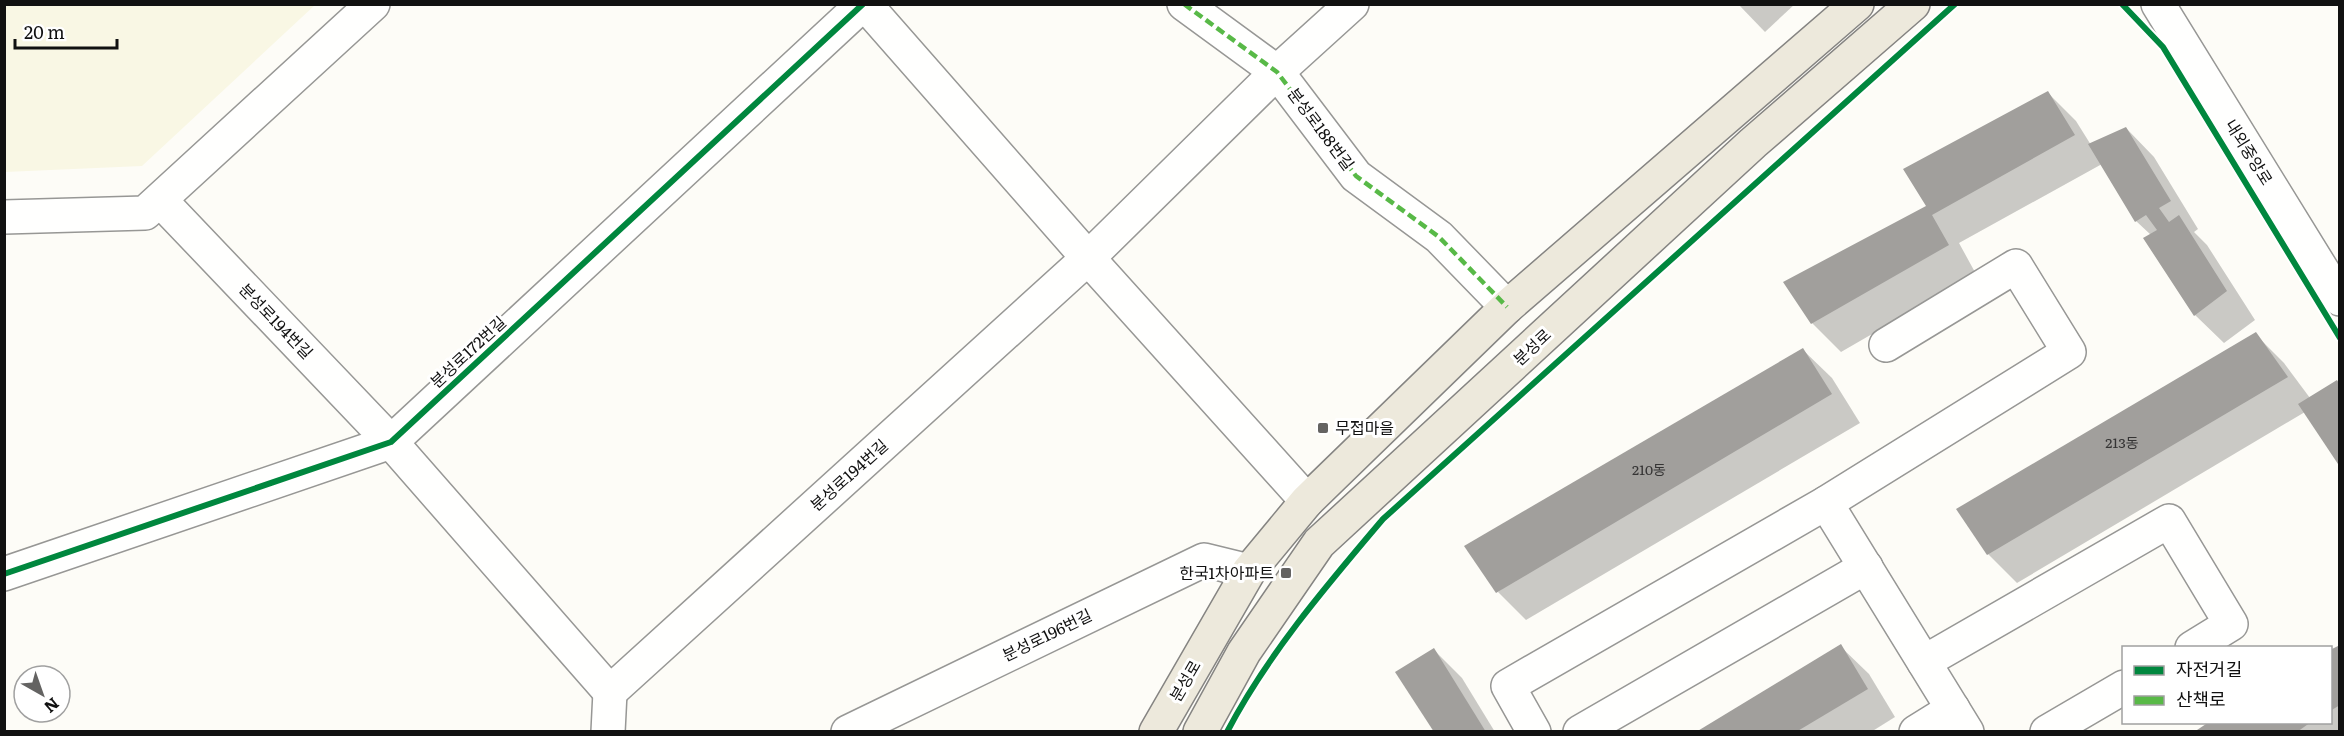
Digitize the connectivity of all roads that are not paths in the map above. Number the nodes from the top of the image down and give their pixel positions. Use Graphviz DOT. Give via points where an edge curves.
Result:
graph roads {
  1 [pos="373,4"];
  2 [pos="864,4"];
  3 [pos="1184,4"];
  4 [pos="1352,4"];
  5 [pos="1857,4"];
  6 [pos="1913,4"];
  7 [pos="2158,4"];
  8 [pos="1277,72"];
  9 [pos="160,200"];
  10 [pos="4,217"];
  11 [pos="1088,258"];
  12 [pos="2340,299"];
  13 [pos="1507,307"];
  14 [pos="1886,345"];
  15 [pos="391,442"];
  16 [pos="1307,501"];
  17 [pos="1826,502"];
  18 [pos="1866,567"];
  19 [pos="1249,571"];
  20 [pos="4,574"];
  21 [pos="2195,646"];
  22 [pos="1924,662"];
  23 [pos="2122,688"];
  24 [pos="610,692"];
  25 [pos="1960,720"];
  26 [pos="608,732"];
  27 [pos="848,732"];
  28 [pos="1156,732"];
  29 [pos="1200,732"];
  30 [pos="1534,732"];
  31 [pos="1580,732"];
  32 [pos="1916,732"];
  33 [pos="2047,732"];
  1 -- 9 [label="street"];
  2 -- 11 [label="street"];
  2 -- 15 [label="street, 분성로172번길"];
  3 -- 8 [label="street, 분성로188번길"];
  4 -- 8 [label="street"];
  5 -- 13 [label="main road, 분성로"];
  6 -- 29 [label="main road, 분성로" via="1753,143 1320,543 1244,652"];
  7 -- 12 [label="street, 내외중앙로"];
  8 -- 11 [label="street, 분성로194번길"];
  8 -- 13 [label="street, 분성로188번길" via="1356,176 1439,237"];
  9 -- 10 [label="street" via="145,213"];
  9 -- 15 [label="street, 분성로194번길"];
  11 -- 16 [label="street"];
  11 -- 24 [label="street, 분성로194번길"];
  13 -- 16 [label="main road, 분성로"];
  14 -- 17 [label="street" via="2016,266 2069,352"];
  15 -- 20 [label="street, 분성로172번길"];
  15 -- 24 [label="street"];
  16 -- 19 [label="main road, 분성로"];
  17 -- 18 [label="street"];
  17 -- 30 [label="street" via="1508,686"];
  18 -- 22 [label="street"];
  18 -- 31 [label="street"];
  19 -- 27 [label="street, 분성로196번길" via="1204,560"];
  19 -- 28 [label="main road, 분성로"];
  21 -- 22 [label="street" via="2231,624 2169,522"];
  22 -- 25 [label="street"];
  23 -- 33 [label="street"];
  24 -- 26 [label="street"];
  25 -- 32 [label="street"];
}
